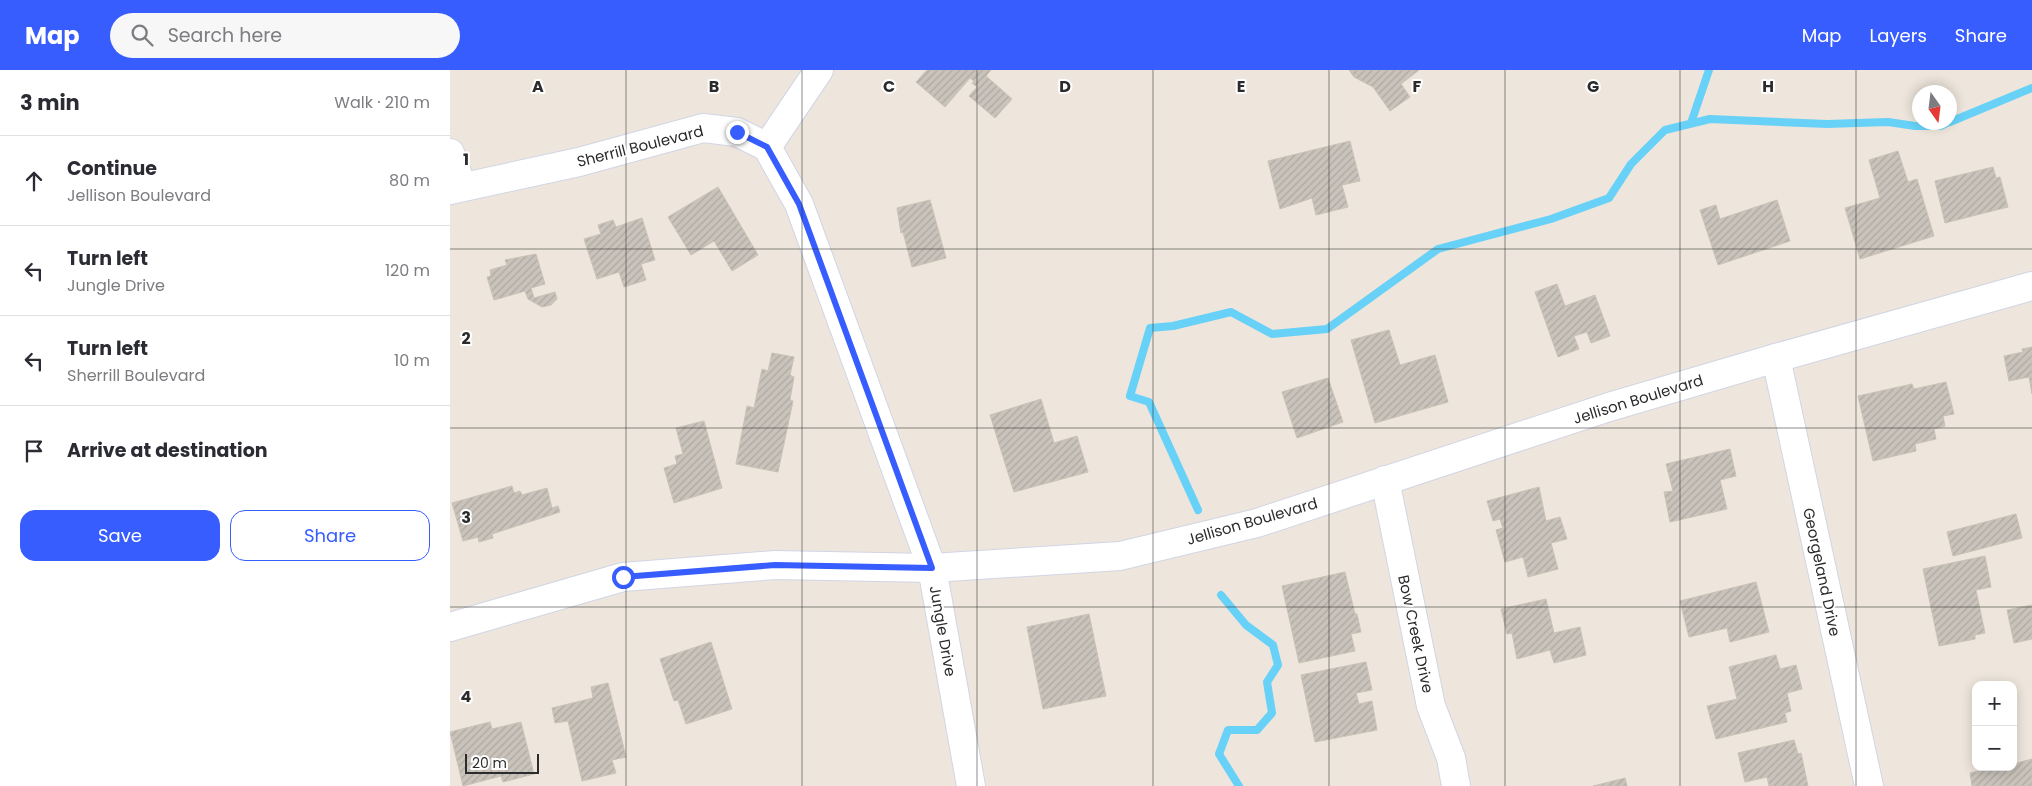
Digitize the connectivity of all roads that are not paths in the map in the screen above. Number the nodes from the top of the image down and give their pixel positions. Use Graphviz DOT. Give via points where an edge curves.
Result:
graph roads {
  1 [pos="818,70"];
  2 [pos="767,147"];
  3 [pos="450,153"];
  4 [pos="456,189"];
  5 [pos="2032,286"];
  6 [pos="1776,358"];
  7 [pos="1384,480"];
  8 [pos="932,568"];
  9 [pos="450,628"];
  10 [pos="972,786"];
  11 [pos="1456,786"];
  12 [pos="1868,786"];
  1 -- 2 [label="street"];
  2 -- 4 [label="street, Sherrill Boulevard" via="737,132 703,128 579,162"];
  2 -- 8 [label="street, Jungle Drive" via="799,204"];
  3 -- 4 [label="street"];
  5 -- 6 [label="street, Jellison Boulevard"];
  6 -- 7 [label="street, Jellison Boulevard" via="1609,407"];
  6 -- 12 [label="street, Georgeland Drive"];
  7 -- 8 [label="street, Jellison Boulevard" via="1257,523 1120,556"];
  7 -- 11 [label="street, Bow Creek Drive" via="1431,706 1450,758"];
  8 -- 9 [label="street, Jellison Boulevard" via="775,565 623,577"];
  8 -- 10 [label="street, Jungle Drive"];
}
